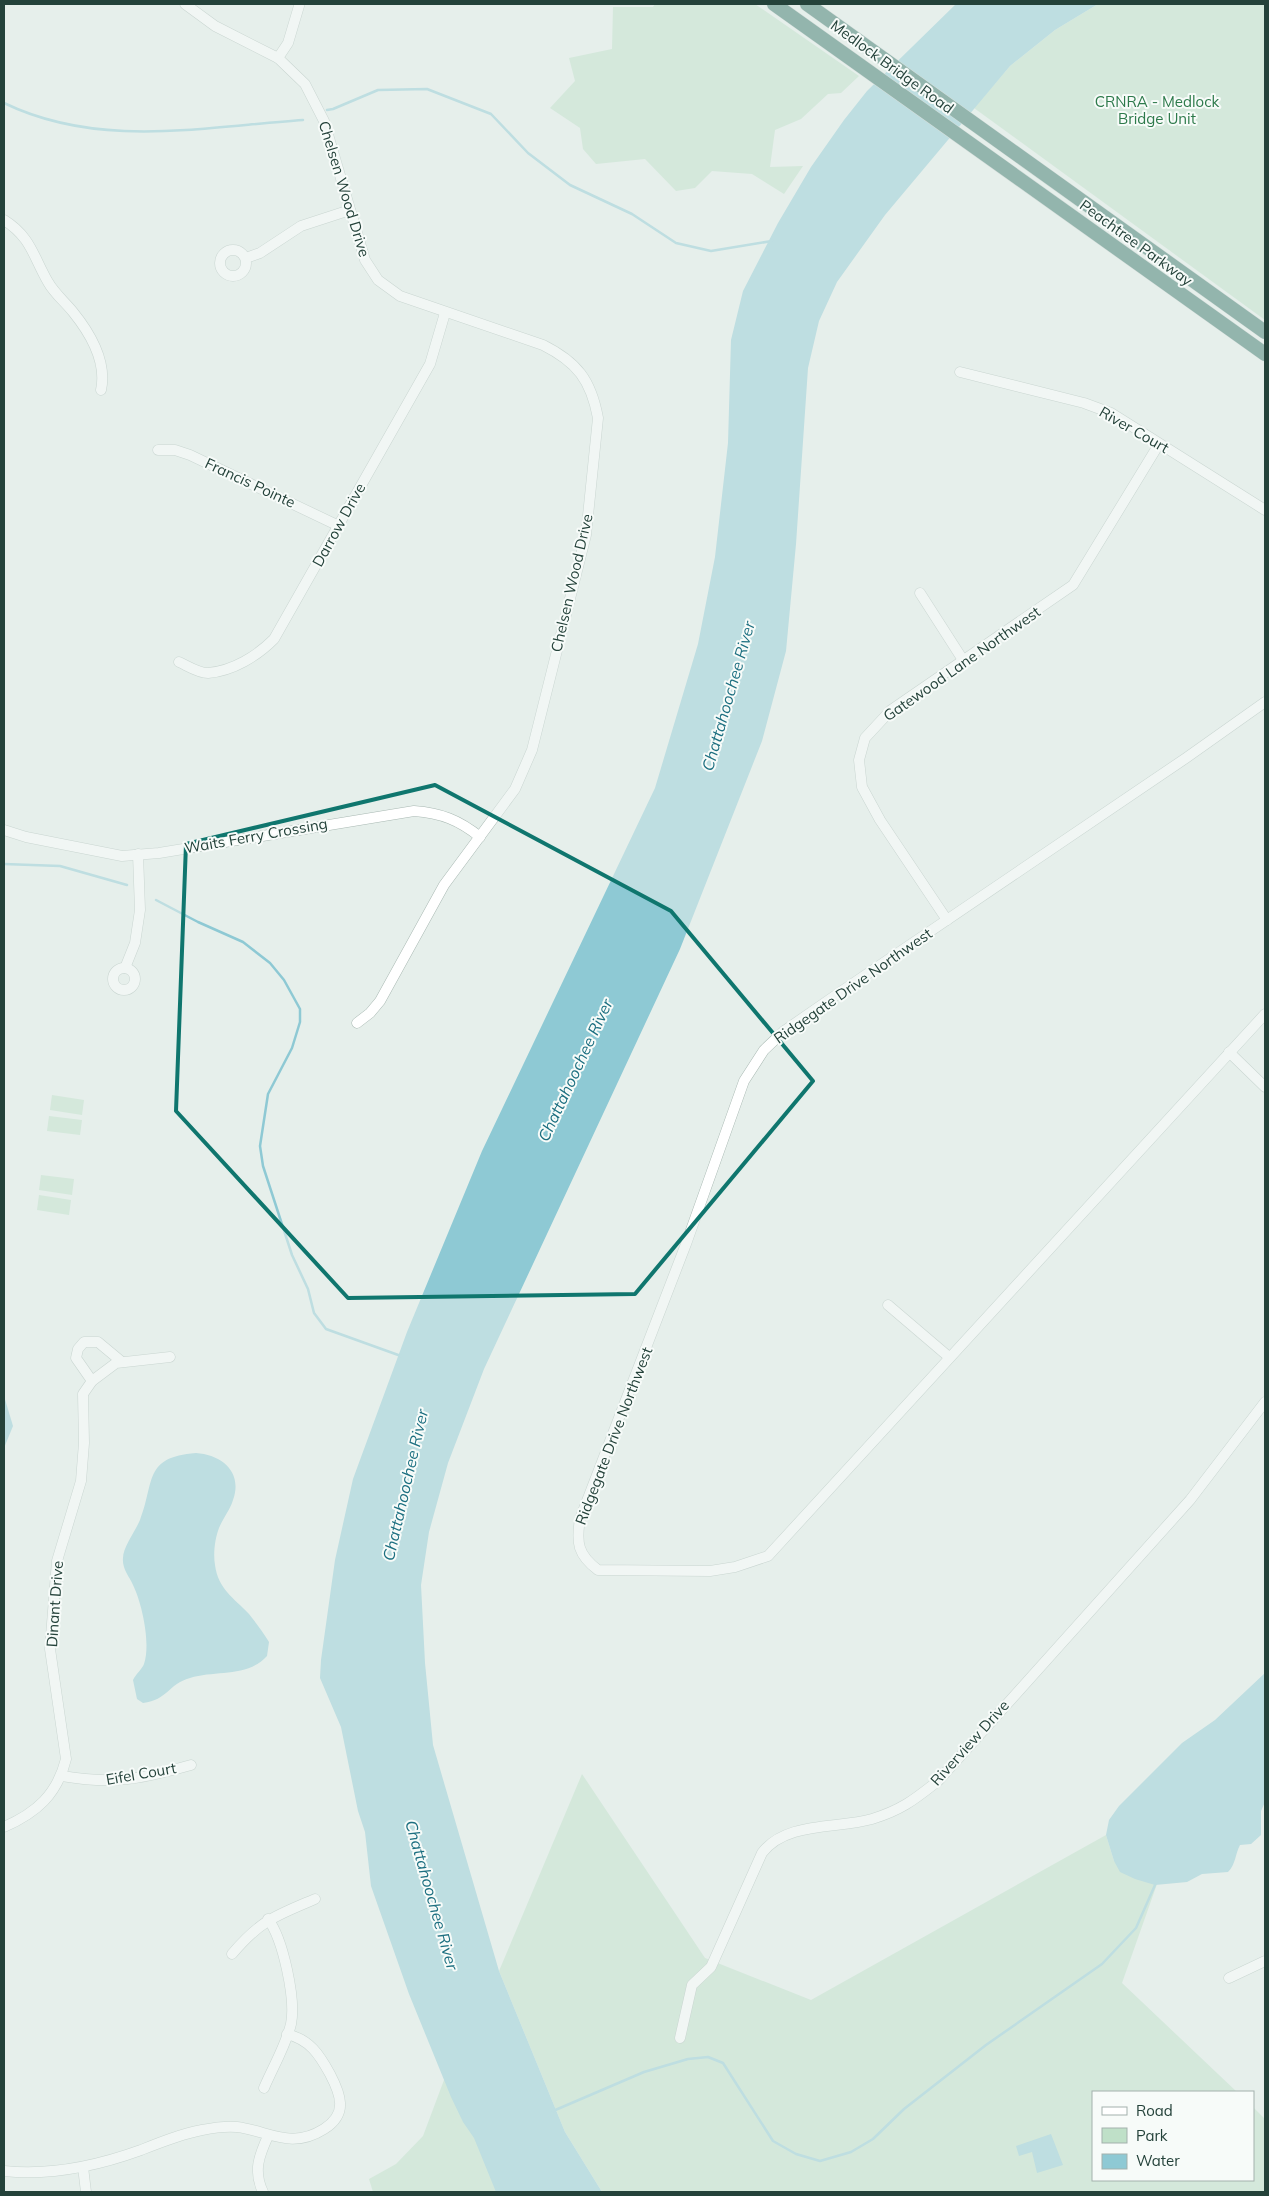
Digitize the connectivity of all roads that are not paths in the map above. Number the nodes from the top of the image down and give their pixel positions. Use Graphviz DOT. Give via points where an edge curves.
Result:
graph roads {
  1 [pos="185,4"];
  2 [pos="774,4"];
  3 [pos="807,4"];
  4 [pos="299,6"];
  5 [pos="278,58"];
  6 [pos="1000,142"];
  7 [pos="989,157"];
  8 [pos="350,210"];
  9 [pos="4,220"];
  10 [pos="246,258"];
  11 [pos="445,313"];
  12 [pos="1265,332"];
  13 [pos="1265,354"];
  14 [pos="960,372"];
  15 [pos="101,390"];
  16 [pos="1159,444"];
  17 [pos="158,450"];
  18 [pos="1265,510"];
  19 [pos="339,526"];
  20 [pos="920,593"];
  21 [pos="964,660"];
  22 [pos="179,662"];
  23 [pos="1265,702"];
  24 [pos="4,830"];
  25 [pos="4,837"];
  26 [pos="26,837"];
  27 [pos="480,837"];
  28 [pos="138,854"];
  29 [pos="948,920"];
  30 [pos="125,968"];
  31 [pos="1265,1014"];
  32 [pos="357,1023"];
  33 [pos="1228,1052"];
  34 [pos="1265,1087"];
  35 [pos="888,1305"];
  36 [pos="170,1357"];
  37 [pos="949,1357"];
  38 [pos="122,1362"];
  39 [pos="92,1381"];
  40 [pos="1265,1402"];
  41 [pos="191,1765"];
  42 [pos="62,1776"];
  43 [pos="4,1827"];
  44 [pos="315,1899"];
  45 [pos="268,1919"];
  46 [pos="232,1954"];
  47 [pos="1265,1961"];
  48 [pos="1229,1978"];
  49 [pos="287,2034"];
  50 [pos="680,2038"];
  51 [pos="264,2088"];
  52 [pos="268,2136"];
  53 [pos="83,2167"];
  54 [pos="4,2171"];
  55 [pos="86,2192"];
  56 [pos="263,2192"];
  1 -- 5 [label="street, Chelsen Wood Drive" via="214,26"];
  2 -- 7 [label="highway, Medlock Bridge Road"];
  3 -- 6 [label="highway, Medlock Bridge Road"];
  4 -- 5 [label="street" via="288,43"];
  5 -- 8 [label="street, Chelsen Wood Drive" via="305,84 318,106"];
  6 -- 12 [label="highway, Peachtree Parkway"];
  7 -- 13 [label="highway, Peachtree Parkway"];
  8 -- 10 [label="street" via="301,226 260,253"];
  8 -- 11 [label="street, Chelsen Wood Drive" via="365,260 378,280 400,296"];
  9 -- 15 [label="street" via="17,228 30,245 49,284 75,314 92,342 103,367"];
  11 -- 19 [label="street, Darrow Drive" via="430,364"];
  11 -- 27 [label="street, Chelsen Wood Drive" via="561,354 586,381 598,418 586,535 532,750 515,790"];
  14 -- 16 [label="street, River Court" via="1084,403 1111,413"];
  16 -- 18 [label="street, River Court"];
  16 -- 21 [label="street, Gatewood Lane Northwest" via="1073,585"];
  17 -- 19 [label="street, Francis Pointe" via="175,450 190,455"];
  19 -- 22 [label="street, Darrow Drive" via="282,628 264,649 241,663 208,673"];
  20 -- 21 [label="street"];
  21 -- 29 [label="street, Gatewood Lane Northwest" via="891,710 865,738 860,760 862,787 869,802"];
  23 -- 29 [label="street, Ridgegate Drive Northwest"];
  24 -- 26 [label="street, Waits Ferry Crossing"];
  25 -- 26 [label="street, Waits Ferry Crossing"];
  26 -- 28 [label="street, Waits Ferry Crossing" via="122,856"];
  27 -- 28 [label="street, Waits Ferry Crossing" via="449,817 414,811"];
  27 -- 32 [label="street, Chelsen Wood Drive" via="435,900 380,1001"];
  28 -- 30 [label="street" via="140,910 135,943"];
  29 -- 37 [label="street, Ridgegate Drive Northwest" via="784,1031 764,1050 744,1080 689,1236 580,1519 578,1544 589,1564 598,1570 710,1571 736,1567 768,1556"];
  31 -- 33 [label="street, Ridgegate Drive Northwest"];
  33 -- 34 [label="street"];
  33 -- 37 [label="street, Ridgegate Drive Northwest"];
  35 -- 37 [label="street"];
  36 -- 38 [label="street"];
  38 -- 39 [label="street"];
  38 -- 39 [label="street" via="98,1342 84,1342 76,1358"];
  39 -- 42 [label="street, Dinant Drive" via="83,1394 81,1481 57,1561 50,1649 66,1759"];
  40 -- 50 [label="street, Riverview Drive" via="1178,1515 938,1782 904,1808 871,1820 787,1834 768,1844 711,1967 692,1985"];
  41 -- 42 [label="street, Eifel Court" via="120,1781 94,1782"];
  42 -- 43 [label="street, Dinant Drive" via="49,1796 28,1816"];
  44 -- 45 [label="street"];
  45 -- 46 [label="street" via="250,1932"];
  45 -- 49 [label="street" via="279,1942 289,1982 292,2014"];
  47 -- 48 [label="street"];
  49 -- 51 [label="street"];
  49 -- 52 [label="street" via="305,2041 318,2053 338,2089 341,2108 334,2121 312,2135 288,2140"];
  52 -- 53 [label="street" via="236,2127 203,2130"];
  52 -- 56 [label="street" via="256,2164"];
  53 -- 54 [label="street" via="44,2173"];
  53 -- 55 [label="street"];
}
